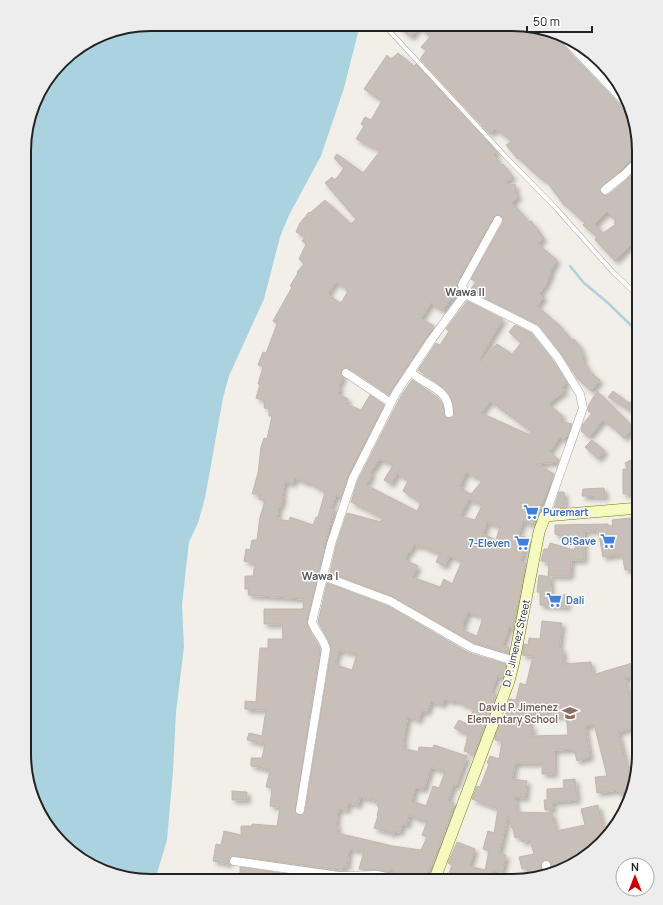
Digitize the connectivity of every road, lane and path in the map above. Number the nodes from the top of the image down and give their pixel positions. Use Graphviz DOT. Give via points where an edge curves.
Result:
graph roads {
  1 [pos="390,31"];
  2 [pos="573,48"];
  3 [pos="618,95"];
  4 [pos="632,167"];
  5 [pos="605,190"];
  6 [pos="498,220"];
  7 [pos="632,290"];
  8 [pos="465,294"];
  9 [pos="410,372"];
  10 [pos="346,373"];
  11 [pos="391,403"];
  12 [pos="449,413"];
  13 [pos="632,509"];
  14 [pos="545,516"];
  15 [pos="323,576"];
  16 [pos="514,661"];
  17 [pos="300,810"];
  18 [pos="234,860"];
  19 [pos="326,874"];
  20 [pos="437,874"];
  1 -- 7 [label="lane"];
  2 -- 3 [label="street"];
  4 -- 5 [label="street"];
  6 -- 8 [label="street" via="462,285"];
  8 -- 9 [label="street"];
  8 -- 14 [label="street" via="535,329 558,358 580,394 582,408"];
  9 -- 11 [label="street"];
  9 -- 12 [label="street" via="441,391 448,402"];
  10 -- 11 [label="street"];
  11 -- 15 [label="street" via="353,478"];
  13 -- 14 [label="street"];
  14 -- 16 [label="street, D. P. Jimenez Street" via="539,532"];
  15 -- 16 [label="street" via="390,601 472,648"];
  15 -- 17 [label="street" via="312,622 326,649"];
  16 -- 20 [label="street, D. P. Jimenez Street" via="501,703"];
  18 -- 19 [label="street"];
}
